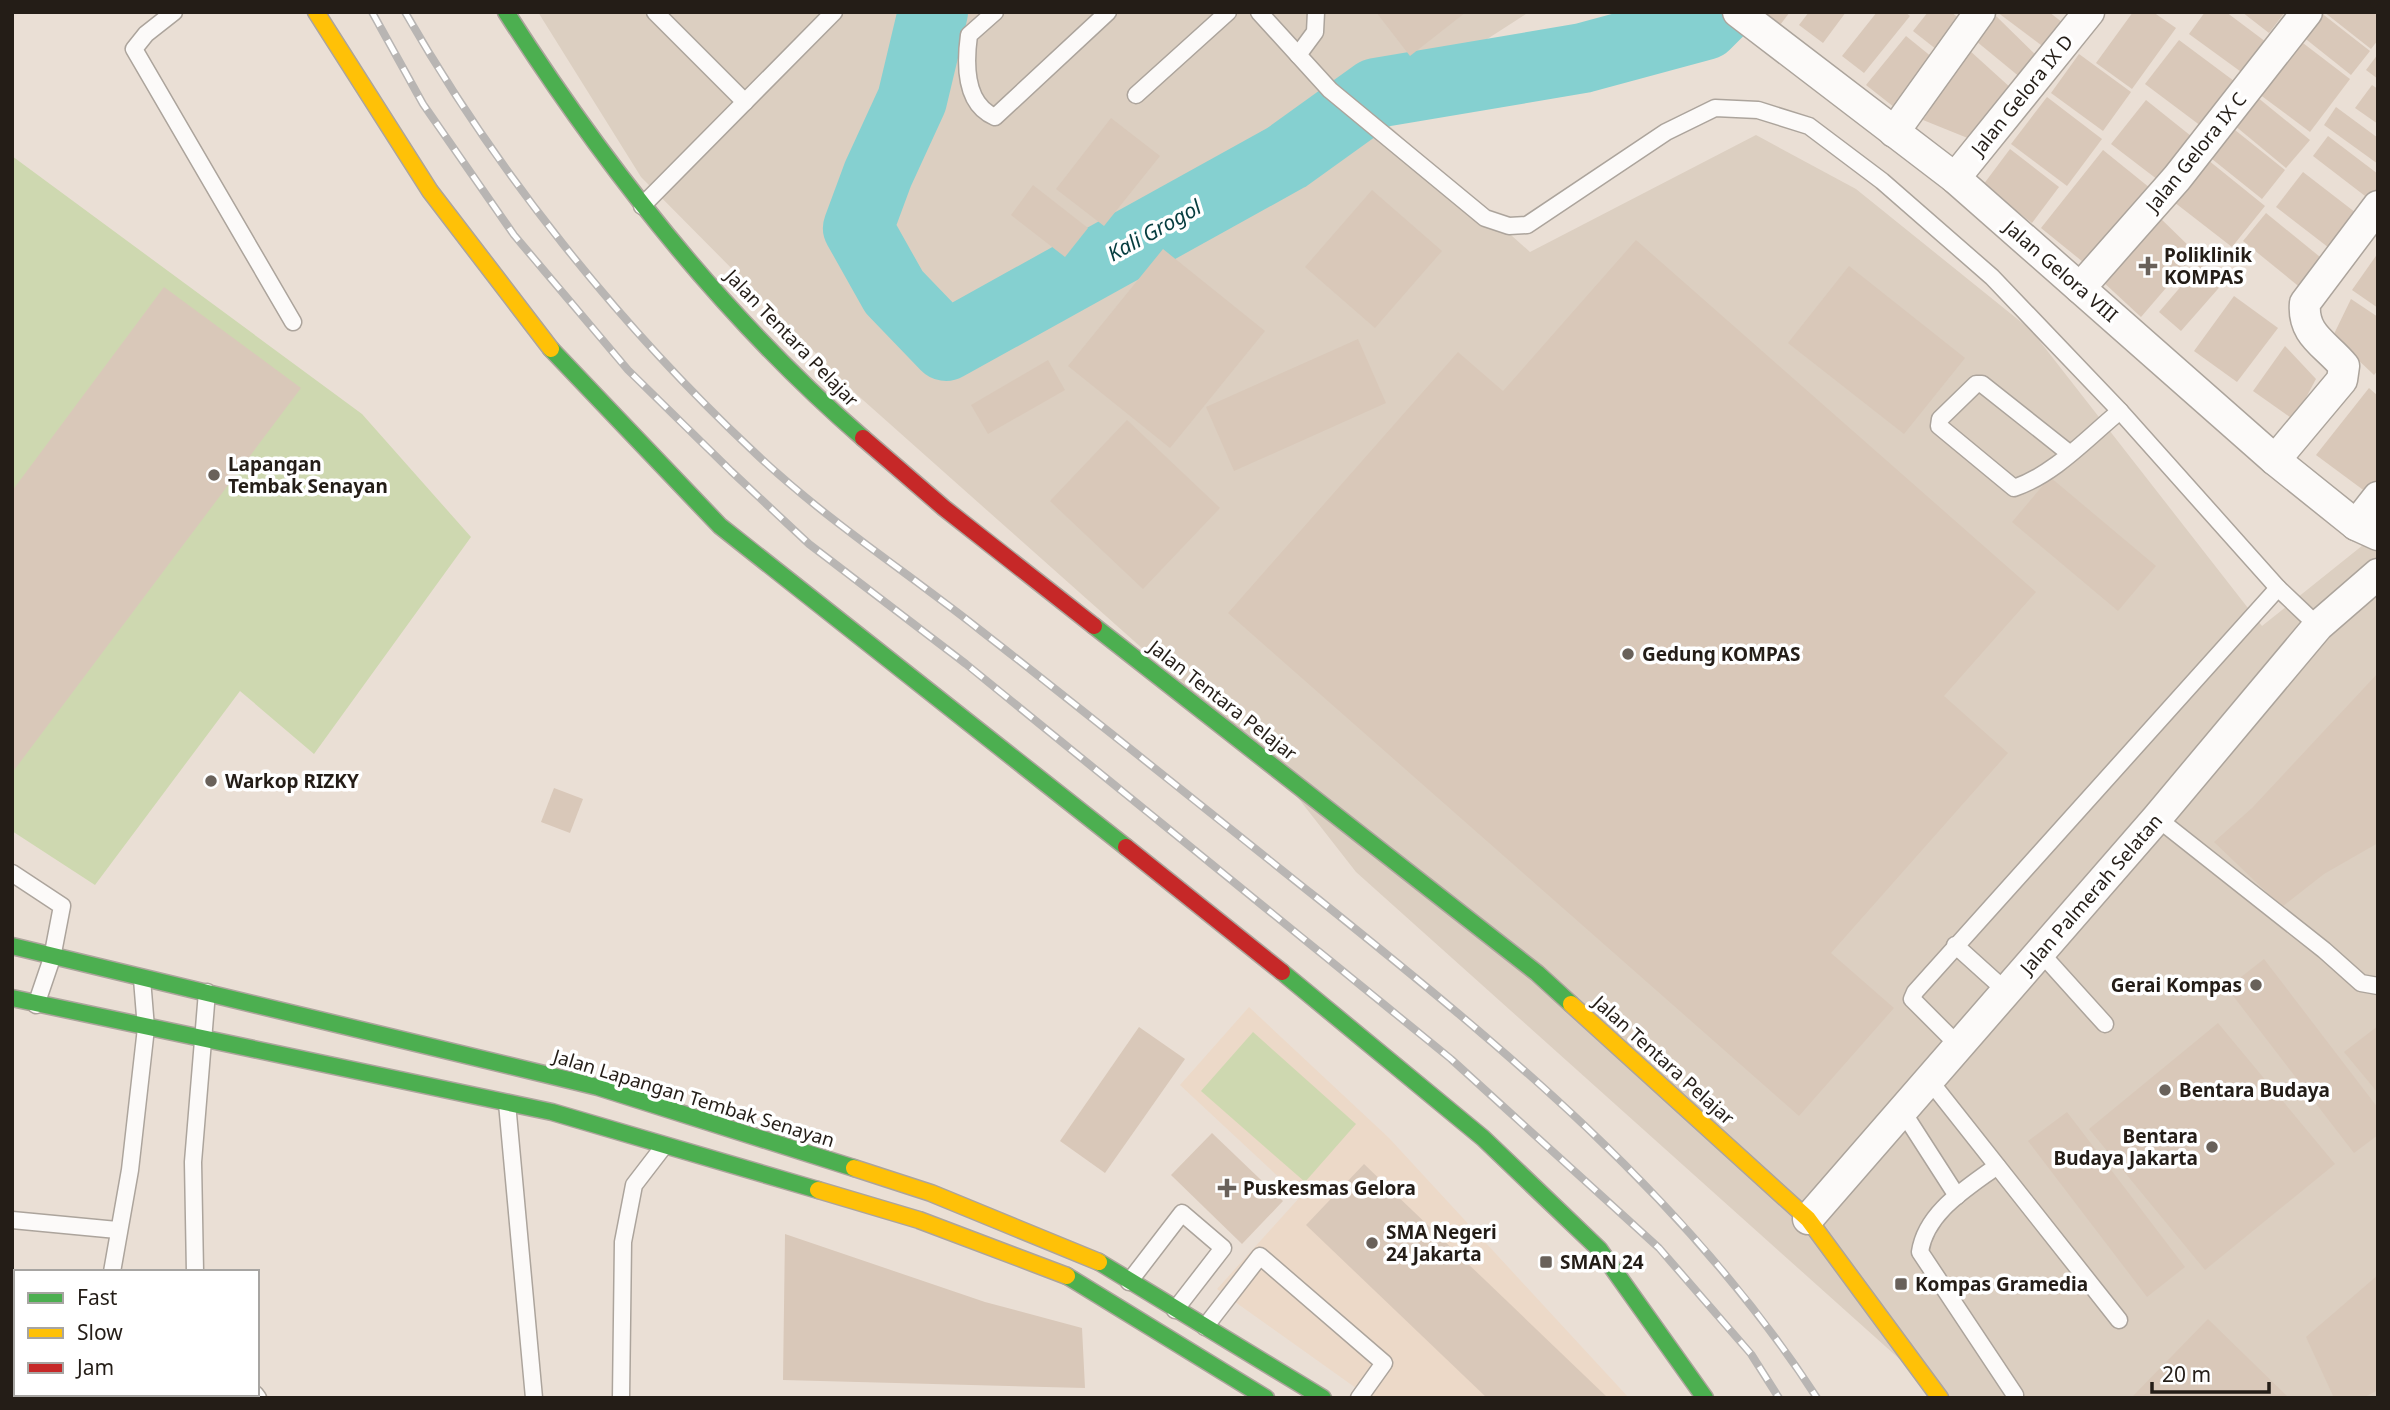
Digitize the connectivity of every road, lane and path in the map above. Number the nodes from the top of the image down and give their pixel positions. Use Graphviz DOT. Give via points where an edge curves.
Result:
graph roads {
  1 [pos="174,12"];
  2 [pos="316,12"];
  3 [pos="506,12"];
  4 [pos="655,12"];
  5 [pos="834,12"];
  6 [pos="995,12"];
  7 [pos="1108,12"];
  8 [pos="1228,12"];
  9 [pos="1259,12"];
  10 [pos="1316,12"];
  11 [pos="1980,12"];
  12 [pos="2089,12"];
  13 [pos="2307,12"];
  14 [pos="1741,14"];
  15 [pos="1298,55"];
  16 [pos="1136,95"];
  17 [pos="745,102"];
  18 [pos="1894,132"];
  19 [pos="1955,178"];
  20 [pos="642,205"];
  21 [pos="2378,206"];
  22 [pos="2080,288"];
  23 [pos="293,321"];
  24 [pos="2120,411"];
  25 [pos="2069,453"];
  26 [pos="2276,460"];
  27 [pos="2378,497"];
  28 [pos="2367,530"];
  29 [pos="2378,575"];
  30 [pos="2278,588"];
  31 [pos="2318,626"];
  32 [pos="2157,818"];
  33 [pos="12,873"];
  34 [pos="1955,945"];
  35 [pos="12,946"];
  36 [pos="2040,952"];
  37 [pos="52,958"];
  38 [pos="142,979"];
  39 [pos="2378,986"];
  40 [pos="2006,991"];
  41 [pos="207,992"];
  42 [pos="12,998"];
  43 [pos="36,1005"];
  44 [pos="2105,1024"];
  45 [pos="146,1028"];
  46 [pos="202,1037"];
  47 [pos="1959,1046"];
  48 [pos="1930,1081"];
  49 [pos="506,1103"];
  50 [pos="1903,1112"];
  51 [pos="664,1146"];
  52 [pos="1997,1166"];
  53 [pos="1957,1196"];
  54 [pos="1808,1219"];
  55 [pos="12,1220"];
  56 [pos="117,1230"];
  57 [pos="112,1270"];
  58 [pos="195,1270"];
  59 [pos="1129,1281"];
  60 [pos="1112,1303"];
  61 [pos="1176,1308"];
  62 [pos="2119,1320"];
  63 [pos="1206,1326"];
  64 [pos="1159,1331"];
  65 [pos="1187,1349"];
  66 [pos="2015,1395"];
  67 [pos="534,1398"];
  68 [pos="621,1398"];
  69 [pos="1266,1398"];
  70 [pos="1323,1398"];
  71 [pos="1359,1398"];
  72 [pos="1705,1398"];
  73 [pos="1940,1398"];
  1 -- 23 [label="lane" via="134,49"];
  2 -- 72 [label="main road" via="430,191 559,360 720,526 1252,947 1483,1138 1599,1249"];
  3 -- 20 [label="main road, Jalan Tentara Pelajar" via="553,85"];
  4 -- 17 [label="lane"];
  5 -- 17 [label="lane"];
  6 -- 7 [label="lane" via="969,35 966,58 974,100 995,117"];
  8 -- 16 [label="lane"];
  9 -- 15 [label="lane"];
  10 -- 15 [label="lane" via="1315,32"];
  11 -- 18 [label="street"];
  12 -- 19 [label="street, Jalan Gelora IX D"];
  13 -- 22 [label="street, Jalan Gelora IX C" via="2177,178"];
  14 -- 18 [label="street, Jalan Gelora VIII"];
  15 -- 24 [label="lane" via="1330,90 1485,218 1509,226 1527,225 1666,132 1715,108 1758,110 1809,126 1882,181 1992,277"];
  17 -- 20 [label="lane"];
  18 -- 19 [label="street, Jalan Gelora VIII"];
  19 -- 22 [label="street, Jalan Gelora VIII"];
  20 -- 54 [label="main road, Jalan Tentara Pelajar" via="740,320 925,492 1537,973"];
  21 -- 26 [label="street" via="2305,303 2306,326 2344,366 2343,380"];
  22 -- 26 [label="street, Jalan Gelora VIII"];
  24 -- 25 [label="lane"];
  24 -- 30 [label="lane"];
  25 -- 25 [label="lane" via="2037,480 2014,488 1940,426 1940,419 1976,384 1982,384"];
  26 -- 28 [label="street, Jalan Gelora VIII"];
  27 -- 28 [label="street"];
  29 -- 31 [label="street, Jalan Palmerah Selatan"];
  30 -- 31 [label="lane"];
  30 -- 34 [label="lane"];
  31 -- 32 [label="street, Jalan Palmerah Selatan"];
  32 -- 36 [label="street, Jalan Palmerah Selatan"];
  32 -- 39 [label="lane" via="2361,983"];
  33 -- 37 [label="lane" via="62,906"];
  34 -- 40 [label="lane"];
  34 -- 47 [label="lane" via="1912,999"];
  35 -- 37 [label="main road, Jalan Lapangan Tembak Senayan"];
  36 -- 40 [label="street, Jalan Palmerah Selatan"];
  36 -- 44 [label="lane"];
  37 -- 38 [label="main road, Jalan Lapangan Tembak Senayan"];
  37 -- 43 [label="lane"];
  38 -- 41 [label="main road, Jalan Lapangan Tembak Senayan"];
  38 -- 45 [label="lane"];
  40 -- 47 [label="street, Jalan Palmerah Selatan"];
  41 -- 46 [label="lane"];
  41 -- 59 [label="main road, Jalan Lapangan Tembak Senayan" via="611,1092 932,1193 1087,1255"];
  42 -- 43 [label="main road"];
  43 -- 45 [label="main road"];
  45 -- 46 [label="main road"];
  45 -- 56 [label="lane" via="130,1170"];
  46 -- 49 [label="main road"];
  46 -- 58 [label="lane" via="193,1162"];
  47 -- 48 [label="street, Jalan Palmerah Selatan"];
  48 -- 50 [label="street, Jalan Palmerah Selatan"];
  48 -- 52 [label="lane"];
  49 -- 51 [label="main road" via="613,1128"];
  49 -- 67 [label="lane"];
  50 -- 53 [label="lane"];
  50 -- 54 [label="street, Jalan Palmerah Selatan"];
  51 -- 60 [label="main road" via="919,1220 1074,1279"];
  51 -- 68 [label="lane" via="634,1185 623,1242"];
  52 -- 53 [label="lane"];
  52 -- 62 [label="lane"];
  53 -- 66 [label="lane" via="1929,1224 1920,1252"];
  54 -- 73 [label="main road, Jalan Tentara Pelajar"];
  55 -- 56 [label="lane"];
  56 -- 57 [label="lane"];
  59 -- 60 [label="lane"];
  59 -- 61 [label="main road, Jalan Lapangan Tembak Senayan"];
  59 -- 61 [label="lane" via="1182,1213 1223,1248"];
  60 -- 64 [label="main road"];
  61 -- 63 [label="main road, Jalan Lapangan Tembak Senayan"];
  61 -- 64 [label="lane"];
  63 -- 65 [label="lane"];
  63 -- 70 [label="main road, Jalan Lapangan Tembak Senayan"];
  63 -- 71 [label="lane" via="1260,1256 1384,1363"];
  64 -- 65 [label="main road"];
  65 -- 69 [label="main road"];
}
